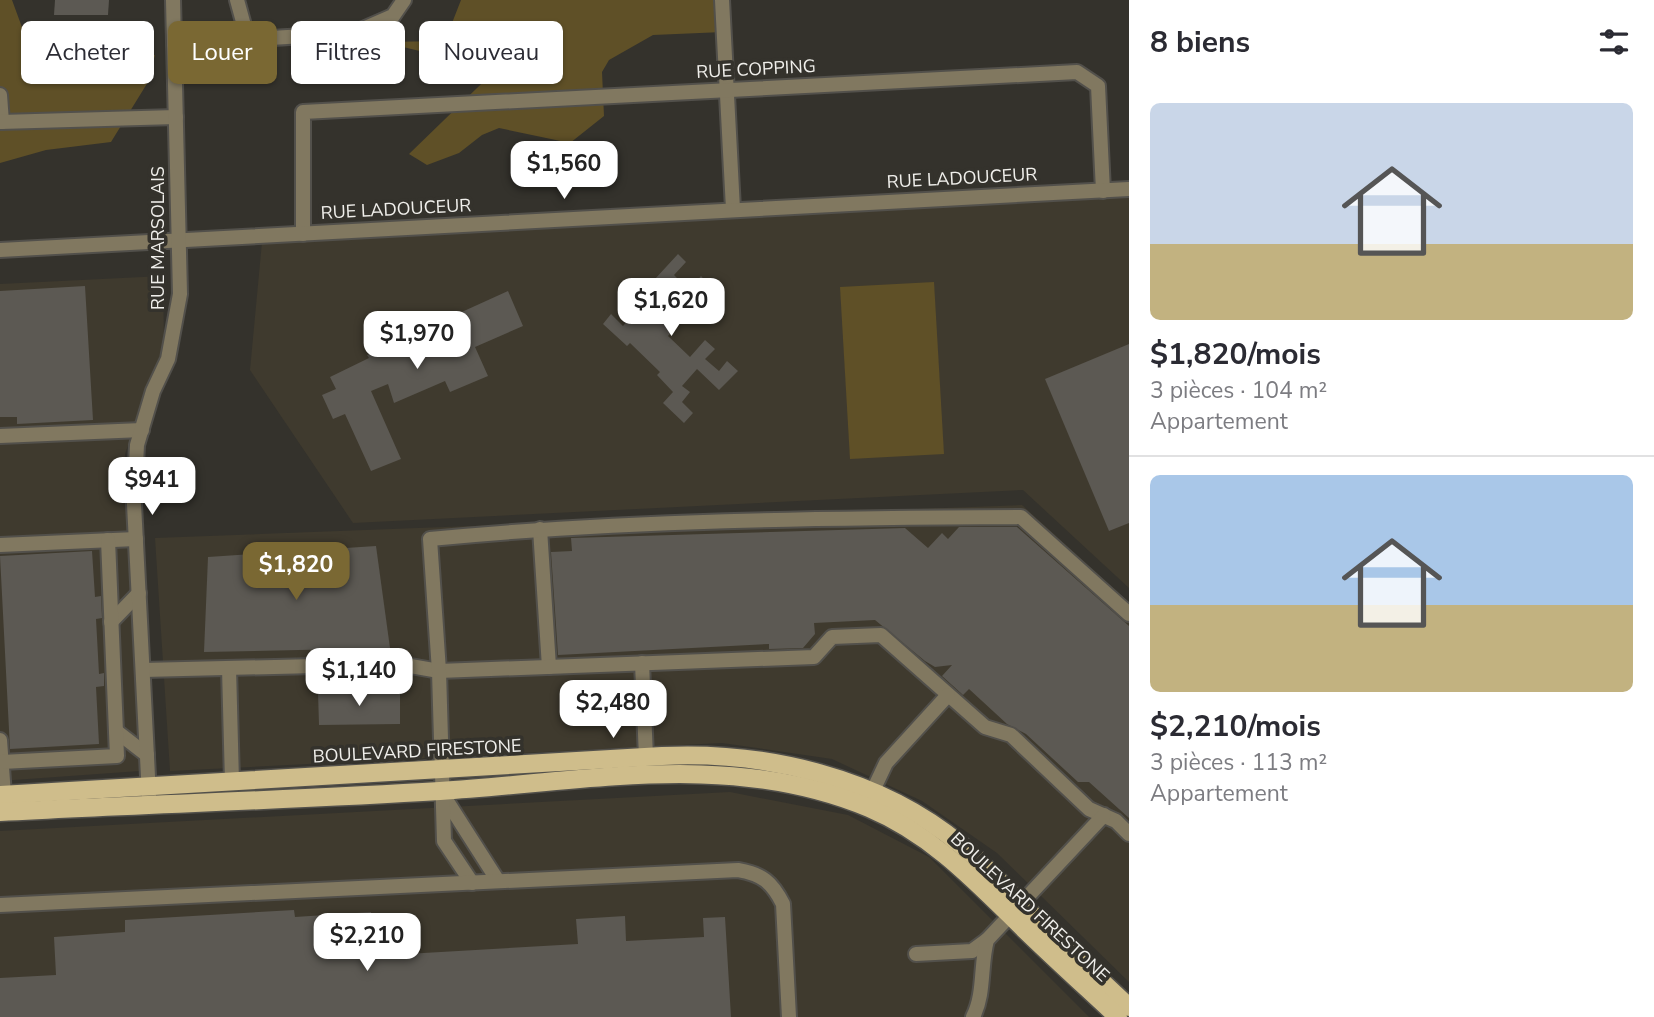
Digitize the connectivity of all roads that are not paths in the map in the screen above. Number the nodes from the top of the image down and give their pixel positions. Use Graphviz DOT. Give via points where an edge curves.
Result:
graph roads {
  1 [pos="173,0"];
  2 [pos="237,0"];
  3 [pos="404,0"];
  4 [pos="722,0"];
  5 [pos="173,21"];
  6 [pos="243,21"];
  7 [pos="277,38"];
  8 [pos="175,84"];
  9 [pos="725,90"];
  10 [pos="0,95"];
  11 [pos="176,117"];
  12 [pos="1,122"];
  13 [pos="1129,189"];
  14 [pos="1103,191"];
  15 [pos="733,209"];
  16 [pos="303,234"];
  17 [pos="179,240"];
  18 [pos="0,250"];
  19 [pos="142,430"];
  20 [pos="0,436"];
  21 [pos="540,529"];
  22 [pos="136,539"];
  23 [pos="108,540"];
  24 [pos="0,545"];
  25 [pos="139,593"];
  26 [pos="1129,614"];
  27 [pos="111,622"];
  28 [pos="642,663"];
  29 [pos="229,667"];
  30 [pos="549,667"];
  31 [pos="143,670"];
  32 [pos="439,671"];
  33 [pos="948,695"];
  34 [pos="116,731"];
  35 [pos="0,740"];
  36 [pos="147,755"];
  37 [pos="646,757"];
  38 [pos="2,762"];
  39 [pos="443,771"];
  40 [pos="233,782"];
  41 [pos="442,790"];
  42 [pos="149,795"];
  43 [pos="868,800"];
  44 [pos="1,801"];
  45 [pos="1104,815"];
  46 [pos="1129,834"];
  47 [pos="498,881"];
  48 [pos="472,883"];
  49 [pos="0,905"];
  50 [pos="1016,910"];
  51 [pos="987,940"];
  52 [pos="916,954"];
  53 [pos="1129,1007"];
  54 [pos="789,1017"];
  55 [pos="973,1017"];
  56 [pos="1118,1017"];
  1 -- 5 [label="street, RUE MARSOLAIS"];
  2 -- 6 [label="street"];
  3 -- 7 [label="street" via="393,16 354,33"];
  4 -- 9 [label="street"];
  8 -- 11 [label="street, RUE MARSOLAIS"];
  9 -- 14 [label="street, RUE COPPING" via="1077,72 1098,86"];
  9 -- 15 [label="street"];
  9 -- 16 [label="street, RUE COPPING" via="303,111"];
  10 -- 12 [label="street"];
  11 -- 12 [label="street"];
  11 -- 17 [label="street, RUE MARSOLAIS"];
  13 -- 14 [label="street, RUE LADOUCEUR"];
  14 -- 15 [label="street, RUE LADOUCEUR"];
  15 -- 16 [label="street, RUE LADOUCEUR"];
  16 -- 17 [label="street, RUE LADOUCEUR"];
  17 -- 18 [label="street, RUE LADOUCEUR"];
  17 -- 19 [label="street, RUE MARSOLAIS" via="176,328"];
  19 -- 20 [label="street"];
  19 -- 22 [label="street, RUE MARSOLAIS" via="137,445"];
  21 -- 26 [label="street" via="1021,517"];
  21 -- 30 [label="street"];
  21 -- 32 [label="street" via="430,540"];
  22 -- 23 [label="street"];
  22 -- 25 [label="street, RUE MARSOLAIS"];
  23 -- 24 [label="street"];
  23 -- 27 [label="street"];
  25 -- 27 [label="street"];
  25 -- 31 [label="street, RUE MARSOLAIS"];
  27 -- 34 [label="street"];
  28 -- 30 [label="street"];
  28 -- 33 [label="street" via="814,657 832,638 881,635"];
  28 -- 37 [label="street"];
  29 -- 31 [label="street"];
  29 -- 32 [label="street" via="399,664"];
  29 -- 40 [label="street"];
  30 -- 32 [label="street"];
  31 -- 36 [label="street, RUE MARSOLAIS"];
  32 -- 39 [label="street"];
  33 -- 43 [label="street" via="886,763"];
  33 -- 45 [label="street" via="985,727 1010,735 1089,809"];
  34 -- 36 [label="street"];
  34 -- 38 [label="street" via="117,756"];
  35 -- 38 [label="street"];
  36 -- 42 [label="street, RUE MARSOLAIS"];
  37 -- 39 [label="main road, BOULEVARD FIRESTONE"];
  37 -- 43 [label="main road, BOULEVARD FIRESTONE" via="704,754 756,759 813,772"];
  38 -- 44 [label="street"];
  39 -- 40 [label="main road, BOULEVARD FIRESTONE"];
  39 -- 41 [label="street"];
  40 -- 42 [label="main road, BOULEVARD FIRESTONE"];
  41 -- 42 [label="main road, BOULEVARD FIRESTONE"];
  41 -- 43 [label="main road, BOULEVARD FIRESTONE" via="693,772 763,777"];
  41 -- 47 [label="street" via="452,813"];
  41 -- 48 [label="street" via="444,841"];
  42 -- 44 [label="main road, BOULEVARD FIRESTONE"];
  43 -- 50 [label="main road, BOULEVARD FIRESTONE"];
  45 -- 46 [label="street"];
  45 -- 50 [label="street"];
  47 -- 48 [label="street"];
  47 -- 54 [label="street" via="738,870 759,874 775,888 783,904"];
  48 -- 49 [label="street"];
  50 -- 51 [label="street"];
  50 -- 53 [label="main road, BOULEVARD FIRESTONE"];
  50 -- 56 [label="main road, BOULEVARD FIRESTONE"];
  51 -- 52 [label="street" via="972,951"];
  51 -- 55 [label="street" via="981,964 981,1002"];
}
